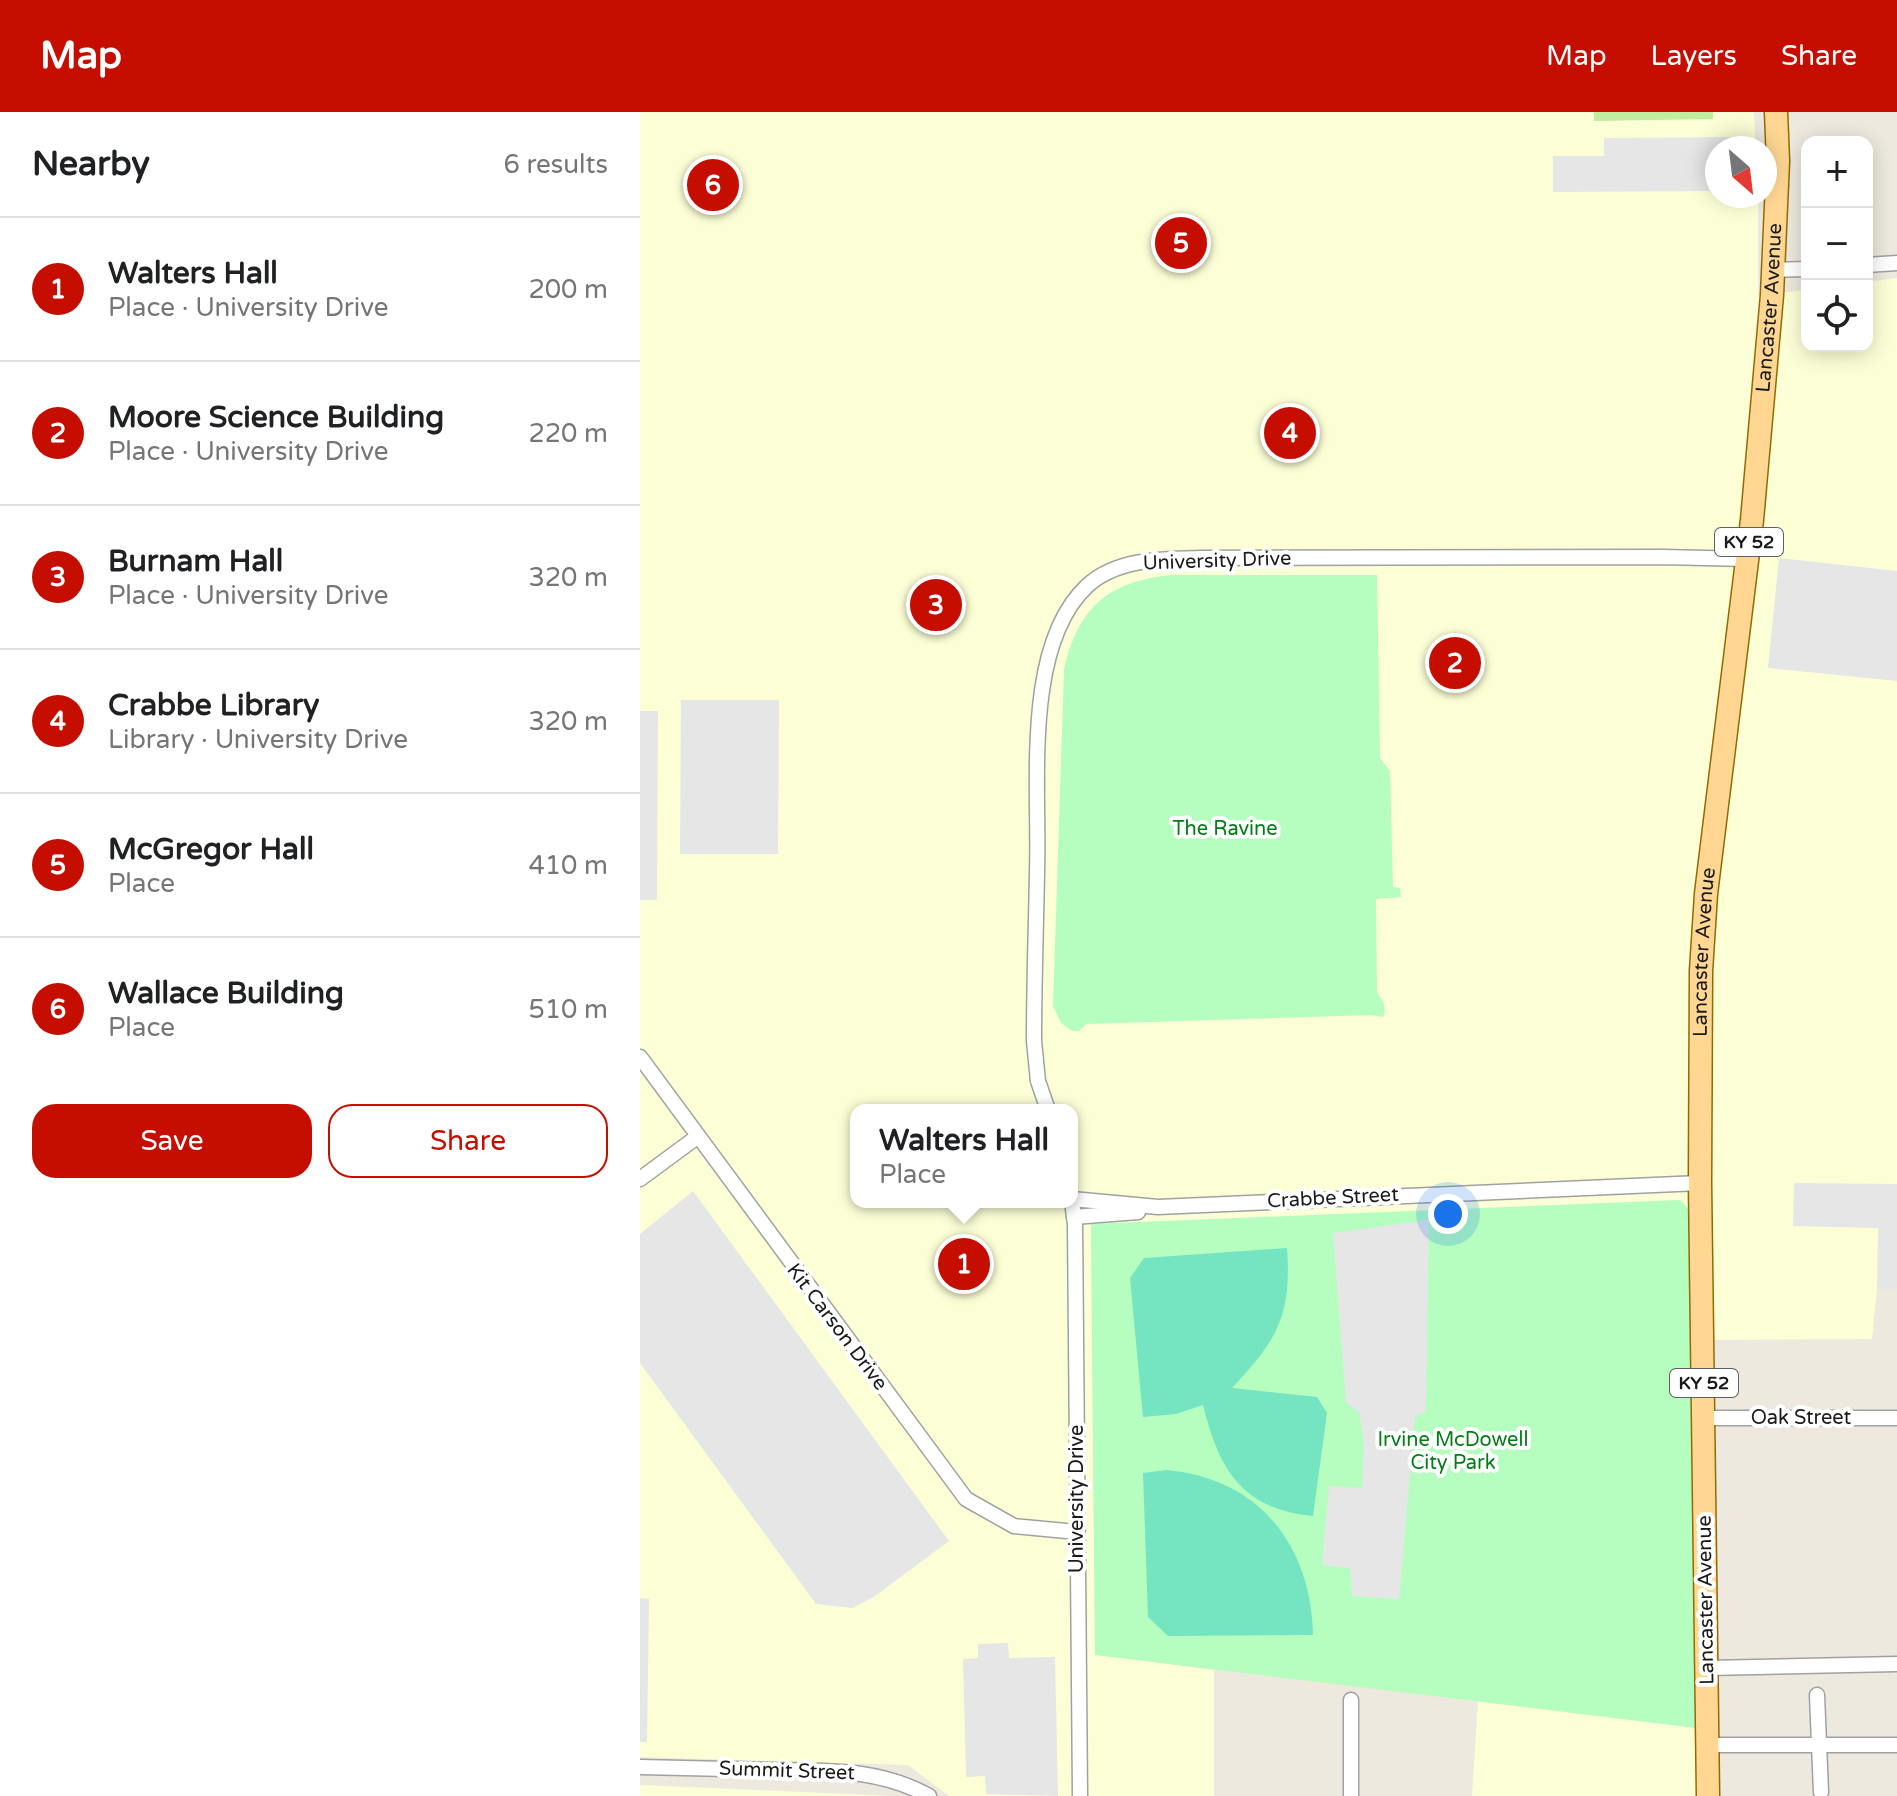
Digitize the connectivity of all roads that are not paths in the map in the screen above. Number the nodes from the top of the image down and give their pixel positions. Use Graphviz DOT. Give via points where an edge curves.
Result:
graph roads {
  1 [pos="1776,112"];
  2 [pos="1897,263"];
  3 [pos="1873,265"];
  4 [pos="1801,269"];
  5 [pos="1773,270"];
  6 [pos="1747,559"];
  7 [pos="640,1057"];
  8 [pos="1046,1104"];
  9 [pos="697,1137"];
  10 [pos="640,1179"];
  11 [pos="1700,1183"];
  12 [pos="1078,1206"];
  13 [pos="1073,1208"];
  14 [pos="1704,1418"];
  15 [pos="1897,1418"];
  16 [pos="1077,1532"];
  17 [pos="1897,1664"];
  18 [pos="1707,1668"];
  19 [pos="1817,1695"];
  20 [pos="1351,1700"];
  21 [pos="1819,1744"];
  22 [pos="1707,1745"];
  23 [pos="1897,1745"];
  24 [pos="640,1767"];
  25 [pos="1821,1792"];
  26 [pos="929,1796"];
  27 [pos="1080,1796"];
  28 [pos="1351,1796"];
  29 [pos="1708,1796"];
  1 -- 5 [label="main road, Lancaster Avenue / KY 52"];
  2 -- 3 [label="street"];
  4 -- 5 [label="street"];
  5 -- 6 [label="main road, Lancaster Avenue / KY 52"];
  6 -- 8 [label="street, University Drive" via="1202,558 1128,565 1095,579 1061,620 1042,696 1034,1041"];
  6 -- 11 [label="main road, Lancaster Avenue / KY 52" via="1706,894"];
  7 -- 9 [label="street, Kit Carson Drive"];
  9 -- 10 [label="street"];
  9 -- 16 [label="street, Kit Carson Drive" via="966,1499 1014,1526"];
  11 -- 12 [label="street, Crabbe Street" via="1138,1212"];
  11 -- 14 [label="main road, Lancaster Avenue / KY 52"];
  13 -- 16 [label="street, University Drive"];
  14 -- 15 [label="street, Oak Street"];
  14 -- 18 [label="main road, Lancaster Avenue / KY 52"];
  16 -- 27 [label="street, University Drive"];
  17 -- 18 [label="street"];
  18 -- 22 [label="main road, Lancaster Avenue / KY 52"];
  19 -- 21 [label="street"];
  20 -- 28 [label="street"];
  21 -- 22 [label="street"];
  21 -- 23 [label="street"];
  21 -- 25 [label="street"];
  22 -- 29 [label="main road, Lancaster Avenue / KY 52"];
  24 -- 26 [label="street, Summit Street" via="837,1771 891,1778"];
}
